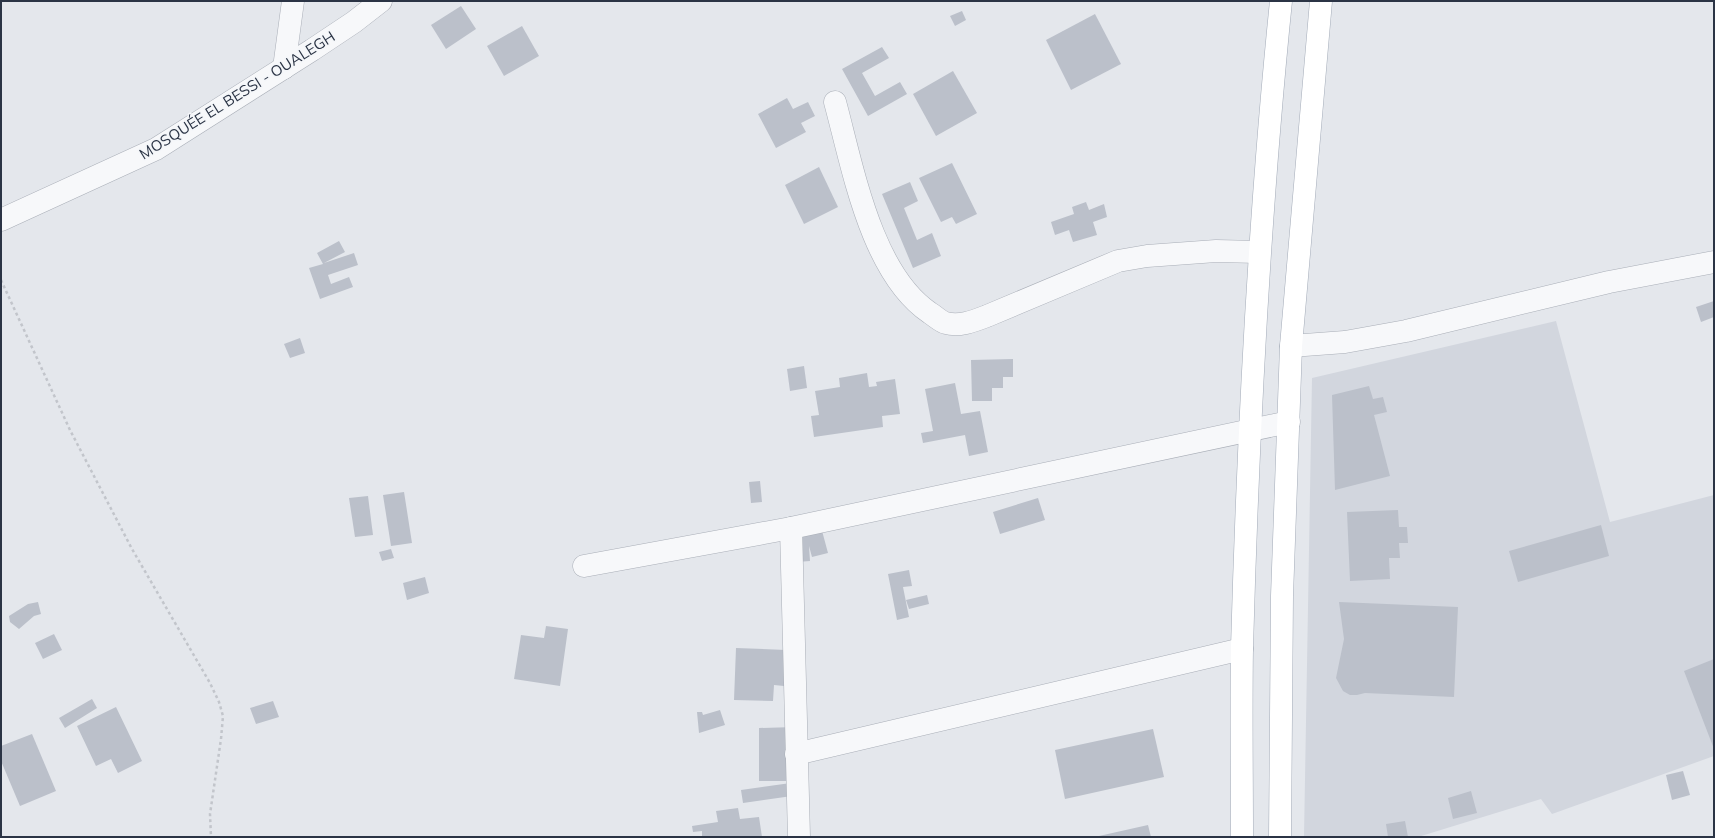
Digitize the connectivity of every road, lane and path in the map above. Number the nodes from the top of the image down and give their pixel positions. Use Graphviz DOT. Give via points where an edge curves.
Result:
graph roads {
  1 [pos="293,1"];
  2 [pos="382,1"];
  3 [pos="1281,1"];
  4 [pos="1321,1"];
  5 [pos="284,68"];
  6 [pos="834,102"];
  7 [pos="1,220"];
  8 [pos="1259,252"];
  9 [pos="1714,262"];
  10 [pos="1,280"];
  11 [pos="1291,346"];
  12 [pos="1289,422"];
  13 [pos="1251,431"];
  14 [pos="791,528"];
  15 [pos="584,566"];
  16 [pos="1242,649"];
  17 [pos="796,754"];
  18 [pos="211,837"];
  19 [pos="799,837"];
  20 [pos="1242,837"];
  21 [pos="1280,837"];
  1 -- 5 [label="street"];
  2 -- 5 [label="street, MOSQUÉE EL BESSI - OUALEGH"];
  3 -- 8 [label="main road"];
  4 -- 11 [label="main road"];
  5 -- 7 [label="street, MOSQUÉE EL BESSI - OUALEGH" via="156,149"];
  6 -- 8 [label="street" via="865,211 879,249 901,284 923,308 945,323 965,324 980,319 1118,261 1147,256 1216,251"];
  8 -- 13 [label="main road"];
  9 -- 11 [label="street" via="1609,282 1406,330 1345,342"];
  10 -- 18 [label="path" via="70,430 132,548 219,702 223,716 210,814"];
  11 -- 12 [label="main road"];
  12 -- 13 [label="street"];
  12 -- 21 [label="main road" via="1282,596"];
  13 -- 14 [label="street"];
  13 -- 16 [label="main road"];
  14 -- 15 [label="street"];
  14 -- 17 [label="street"];
  16 -- 17 [label="street"];
  16 -- 20 [label="main road"];
  17 -- 19 [label="street"];
}
